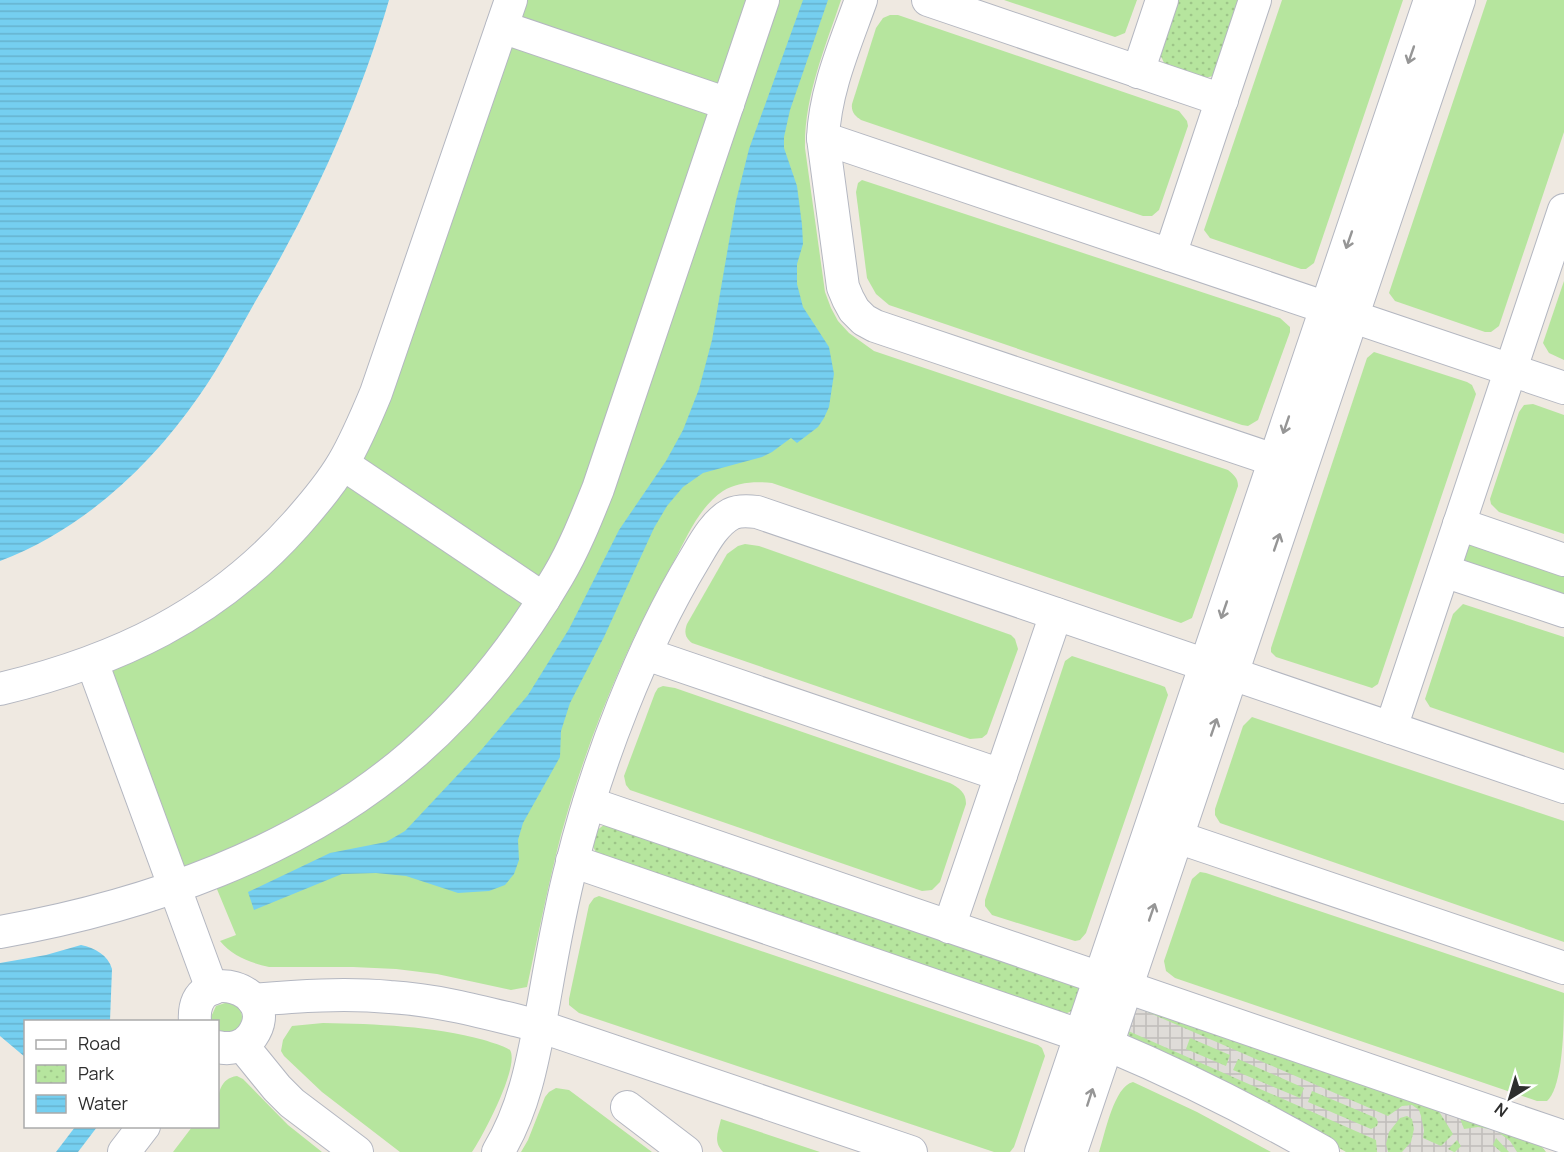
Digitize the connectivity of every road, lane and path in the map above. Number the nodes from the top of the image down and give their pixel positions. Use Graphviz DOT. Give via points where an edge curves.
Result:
graph roads {
  1 [pos="763,0"];
  2 [pos="861,0"];
  3 [pos="928,0"];
  4 [pos="1162,0"];
  5 [pos="1255,0"];
  6 [pos="1430,0"];
  7 [pos="1459,0"];
  8 [pos="507,14"];
  9 [pos="1138,72"];
  10 [pos="1222,100"];
  11 [pos="728,104"];
  12 [pos="823,138"];
  13 [pos="1564,213"];
  14 [pos="1170,255"];
  15 [pos="1339,312"];
  16 [pos="1511,370"];
  17 [pos="1564,388"];
  18 [pos="343,464"];
  19 [pos="1288,465"];
  20 [pos="1459,524"];
  21 [pos="1564,560"];
  22 [pos="1444,571"];
  23 [pos="544,599"];
  24 [pos="1564,611"];
  25 [pos="1056,614"];
  26 [pos="646,654"];
  27 [pos="92,662"];
  28 [pos="1219,669"];
  29 [pos="0,689"];
  30 [pos="1391,728"];
  31 [pos="1001,775"];
  32 [pos="1564,787"];
  33 [pos="589,803"];
  34 [pos="1177,837"];
  35 [pos="572,861"];
  36 [pos="174,886"];
  37 [pos="949,927"];
  38 [pos="0,932"];
  39 [pos="1564,968"];
  40 [pos="1113,983"];
  41 [pos="212,989"];
  42 [pos="253,1000"];
  43 [pos="195,1020"];
  44 [pos="539,1026"];
  45 [pos="1094,1039"];
  46 [pos="230,1046"];
  47 [pos="627,1107"];
  48 [pos="142,1128"];
  49 [pos="1564,1137"];
  50 [pos="902,1151"];
  51 [pos="124,1152"];
  52 [pos="357,1152"];
  53 [pos="498,1152"];
  54 [pos="686,1152"];
  55 [pos="1041,1152"];
  56 [pos="1071,1152"];
  57 [pos="1323,1152"];
  1 -- 11 [label="street"];
  2 -- 12 [label="street" via="828,93"];
  3 -- 9 [label="street"];
  4 -- 9 [label="street"];
  5 -- 10 [label="street"];
  6 -- 15 [label="street, one-way"];
  7 -- 15 [label="street"];
  8 -- 11 [label="street"];
  8 -- 18 [label="street" via="376,393"];
  9 -- 10 [label="street"];
  10 -- 14 [label="street"];
  11 -- 23 [label="street" via="598,489 573,548"];
  12 -- 14 [label="street"];
  12 -- 19 [label="street" via="843,287 864,320"];
  13 -- 16 [label="street"];
  14 -- 15 [label="street"];
  15 -- 16 [label="street"];
  15 -- 19 [label="street"];
  16 -- 17 [label="street"];
  16 -- 20 [label="street"];
  18 -- 23 [label="street"];
  18 -- 27 [label="street" via="288,534 228,589 165,630"];
  19 -- 28 [label="street"];
  20 -- 21 [label="street"];
  20 -- 22 [label="street"];
  22 -- 24 [label="street"];
  22 -- 30 [label="street"];
  23 -- 36 [label="street" via="479,688 438,732 389,774 337,810 280,842"];
  25 -- 26 [label="street" via="748,510 732,514 707,540"];
  25 -- 28 [label="street"];
  25 -- 31 [label="street"];
  26 -- 31 [label="street"];
  26 -- 33 [label="street"];
  27 -- 29 [label="street"];
  27 -- 36 [label="street"];
  28 -- 30 [label="street"];
  34 -- 28 [label="street, one-way"];
  28 -- 40 [label="street"];
  30 -- 32 [label="street"];
  31 -- 37 [label="street"];
  33 -- 35 [label="street"];
  33 -- 37 [label="street"];
  34 -- 39 [label="street"];
  40 -- 34 [label="street, one-way"];
  35 -- 44 [label="street"];
  35 -- 45 [label="street"];
  36 -- 38 [label="street" via="71,917"];
  36 -- 41 [label="street"];
  37 -- 40 [label="street"];
  40 -- 45 [label="street"];
  40 -- 49 [label="street"];
  41 -- 42 [label="street" via="236,987"];
  41 -- 43 [label="street" via="198,1001"];
  42 -- 44 [label="street" via="344,994 393,997"];
  42 -- 46 [label="street" via="257,1024 251,1036"];
  44 -- 50 [label="street"];
  44 -- 53 [label="street" via="521,1103"];
  45 -- 55 [label="street"];
  56 -- 45 [label="street, one-way"];
  45 -- 57 [label="street" via="1207,1089"];
  46 -- 52 [label="street" via="292,1102"];
  47 -- 54 [label="street"];
  48 -- 51 [label="street"];
}
